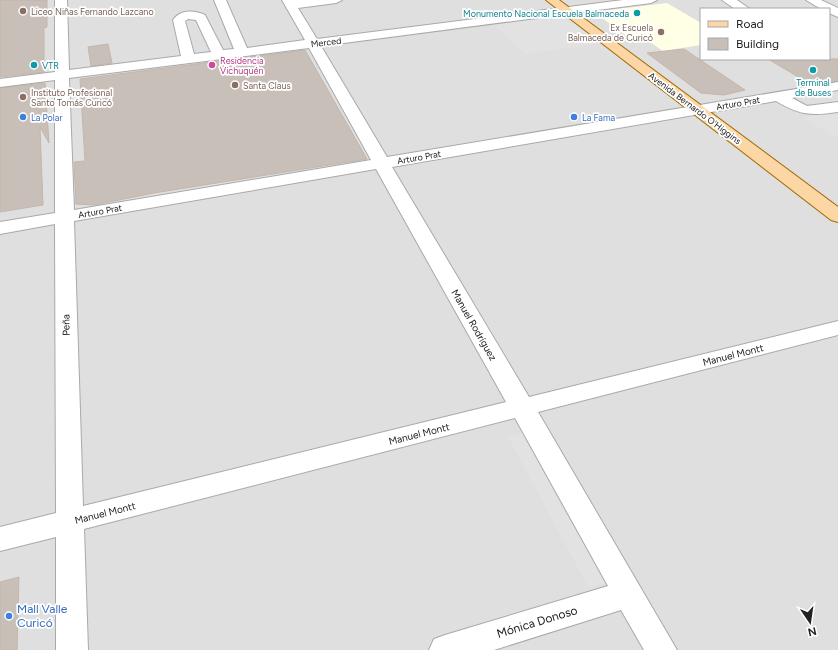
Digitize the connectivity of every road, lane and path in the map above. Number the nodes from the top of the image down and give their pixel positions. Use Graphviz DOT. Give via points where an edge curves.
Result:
graph roads {
  1 [pos="61,0"];
  2 [pos="220,0"];
  3 [pos="336,0"];
  4 [pos="552,0"];
  5 [pos="651,0"];
  6 [pos="728,0"];
  7 [pos="812,0"];
  8 [pos="289,3"];
  9 [pos="742,8"];
  10 [pos="828,8"];
  11 [pos="567,11"];
  12 [pos="312,43"];
  13 [pos="242,52"];
  14 [pos="219,55"];
  15 [pos="189,59"];
  16 [pos="62,75"];
  17 [pos="0,83"];
  18 [pos="837,87"];
  19 [pos="778,96"];
  20 [pos="838,107"];
  21 [pos="698,110"];
  22 [pos="381,163"];
  23 [pos="838,216"];
  24 [pos="65,217"];
  25 [pos="0,228"];
  26 [pos="838,328"];
  27 [pos="523,409"];
  28 [pos="70,521"];
  29 [pos="0,539"];
  30 [pos="629,594"];
  31 [pos="72,650"];
  32 [pos="445,650"];
  33 [pos="662,650"];
  1 -- 16 [label="street, Peña"];
  2 -- 13 [label="street"];
  3 -- 8 [label="street"];
  4 -- 11 [label="main road, Avenida Bernardo O'Higgins"];
  5 -- 11 [label="street, Merced"];
  6 -- 9 [label="street"];
  7 -- 10 [label="street"];
  8 -- 12 [label="street, Manuel Rodríguez"];
  11 -- 12 [label="street, Merced"];
  11 -- 21 [label="main road, Avenida Bernardo O'Higgins"];
  12 -- 13 [label="street, Merced"];
  12 -- 22 [label="street, Manuel Rodríguez"];
  13 -- 14 [label="street, Merced"];
  14 -- 15 [label="street, Merced"];
  14 -- 15 [label="street" via="201,18 187,16 179,20"];
  15 -- 16 [label="street, Merced"];
  16 -- 17 [label="street, Merced"];
  16 -- 24 [label="street, Peña"];
  18 -- 19 [label="street, Arturo Prat"];
  19 -- 20 [label="street" via="802,110 812,112"];
  19 -- 21 [label="street, Arturo Prat"];
  21 -- 22 [label="street, Arturo Prat"];
  21 -- 23 [label="main road, Avenida Bernardo O'Higgins"];
  22 -- 24 [label="street, Arturo Prat"];
  22 -- 27 [label="street, Manuel Rodríguez"];
  24 -- 25 [label="street, Arturo Prat"];
  24 -- 28 [label="street, Peña"];
  26 -- 27 [label="street, Manuel Montt"];
  27 -- 28 [label="street, Manuel Montt"];
  27 -- 30 [label="street, Manuel Rodríguez"];
  28 -- 29 [label="street, Manuel Montt"];
  28 -- 31 [label="street, Peña"];
  30 -- 32 [label="street, Mónica Donoso"];
  30 -- 33 [label="street, Manuel Rodríguez"];
}
